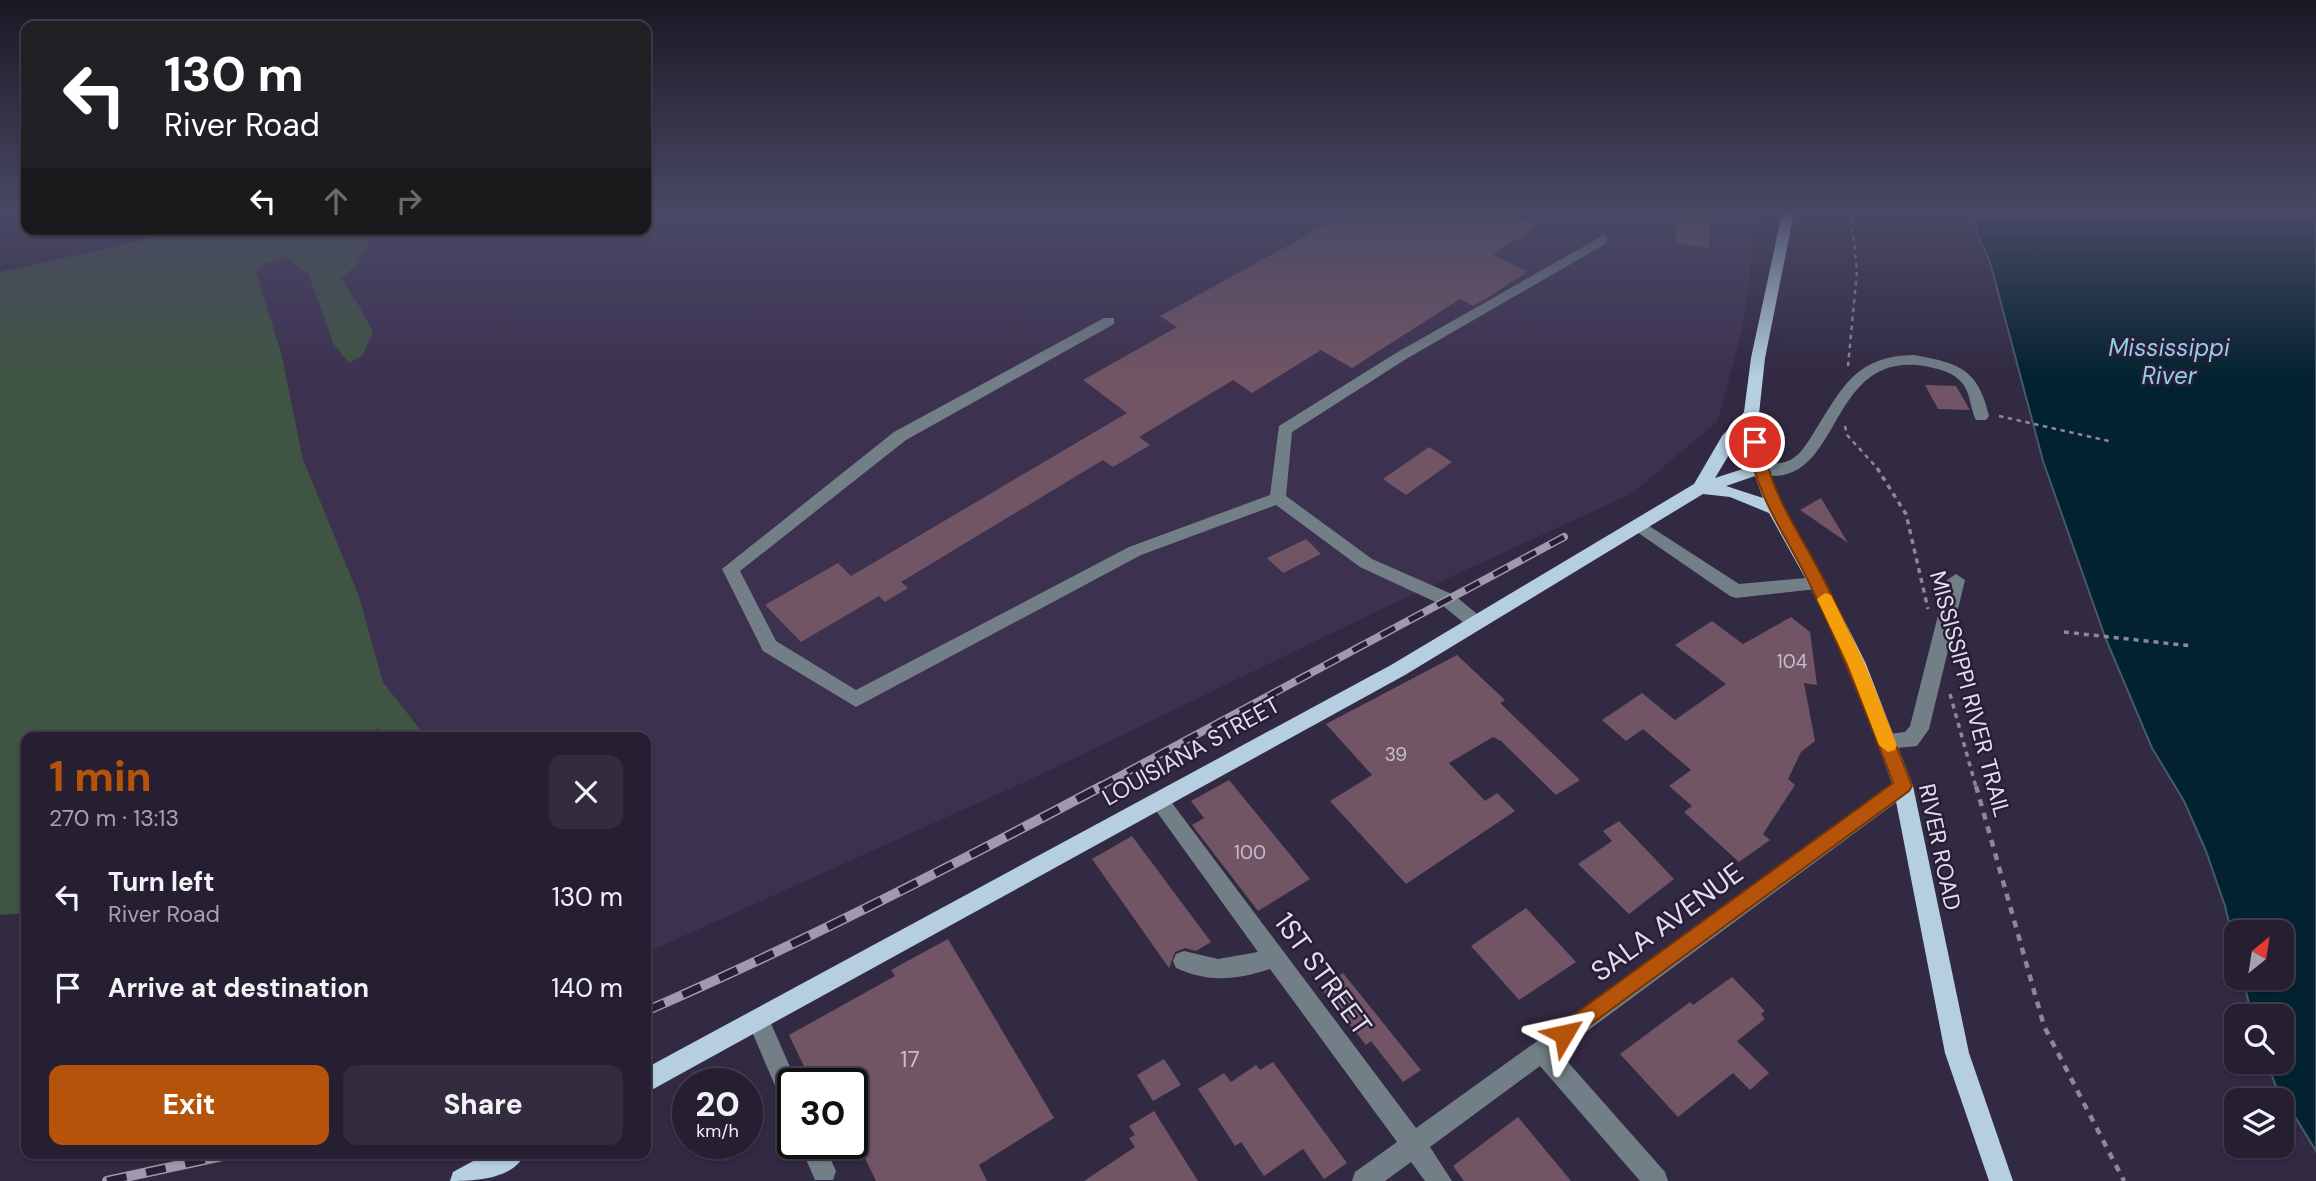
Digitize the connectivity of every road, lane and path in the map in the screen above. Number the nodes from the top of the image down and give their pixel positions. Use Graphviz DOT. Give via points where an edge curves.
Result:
graph roads {
  1 [pos="1553,268"];
  2 [pos="1777,268"];
  3 [pos="1857,268"];
  4 [pos="1109,321"];
  5 [pos="1846,393"];
  6 [pos="1751,414"];
  7 [pos="1987,415"];
  8 [pos="2109,441"];
  9 [pos="1760,469"];
  10 [pos="1700,488"];
  11 [pos="1278,498"];
  12 [pos="1775,509"];
  13 [pos="1640,526"];
  14 [pos="1956,580"];
  15 [pos="1818,583"];
  16 [pos="1476,623"];
  17 [pos="2064,632"];
  18 [pos="2192,646"];
  19 [pos="1937,649"];
  20 [pos="1949,689"];
  21 [pos="1887,741"];
  22 [pos="1903,786"];
  23 [pos="1159,801"];
  24 [pos="1274,957"];
  25 [pos="1184,961"];
  26 [pos="758,1020"];
  27 [pos="1542,1050"];
  28 [pos="779,1068"];
  29 [pos="651,1078"];
  30 [pos="1412,1145"];
  31 [pos="502,1159"];
  32 [pos="818,1159"];
  33 [pos="824,1171"];
  34 [pos="462,1181"];
  35 [pos="1364,1181"];
  36 [pos="1440,1181"];
  37 [pos="1656,1181"];
  38 [pos="2001,1181"];
  39 [pos="2124,1181"];
  1 -- 11 [label="street" via="1284,430"];
  2 -- 6 [label="main road, RIVER ROAD"];
  3 -- 5 [label="path, MISSISSIPPI RIVER TRAIL"];
  4 -- 11 [label="street" via="900,436 731,569 769,646 856,699 1135,551"];
  5 -- 7 [label="street" via="1868,369 1888,358 1909,358 1947,366 1969,378"];
  5 -- 9 [label="street" via="1809,453 1796,465"];
  5 -- 19 [label="path, MISSISSIPPI RIVER TRAIL" via="1843,418 1847,435 1876,466 1906,514"];
  6 -- 9 [label="main road, RIVER ROAD"];
  6 -- 10 [label="main road" via="1731,430"];
  7 -- 8 [label="path"];
  9 -- 10 [label="main road, LOUISIANA STREET"];
  9 -- 12 [label="main road, RIVER ROAD"];
  10 -- 12 [label="main road" via="1732,492"];
  10 -- 13 [label="main road, LOUISIANA STREET"];
  11 -- 16 [label="street" via="1366,562 1448,600"];
  12 -- 15 [label="main road, RIVER ROAD"];
  13 -- 15 [label="street" via="1737,591"];
  13 -- 16 [label="main road, LOUISIANA STREET"];
  14 -- 19 [label="street"];
  15 -- 21 [label="main road, RIVER ROAD"];
  16 -- 23 [label="main road, LOUISIANA STREET"];
  17 -- 18 [label="path"];
  19 -- 21 [label="street" via="1919,729 1910,740"];
  20 -- 39 [label="path, MISSISSIPPI RIVER TRAIL" via="2044,1026"];
  21 -- 22 [label="main road, RIVER ROAD"];
  22 -- 27 [label="street, SALA AVENUE"];
  22 -- 38 [label="main road, RIVER ROAD" via="1957,1053"];
  23 -- 24 [label="street, 1ST STREET"];
  23 -- 26 [label="main road, LOUISIANA STREET"];
  24 -- 25 [label="street" via="1236,970 1208,971"];
  24 -- 30 [label="street, 1ST STREET"];
  26 -- 28 [label="street"];
  26 -- 29 [label="main road, LOUISIANA STREET"];
  27 -- 30 [label="street, SALA AVENUE"];
  27 -- 37 [label="street"];
  30 -- 35 [label="street, SALA AVENUE"];
  30 -- 36 [label="street, 1ST STREET"];
  31 -- 34 [label="main road"];
  32 -- 33 [label="street"];
}
